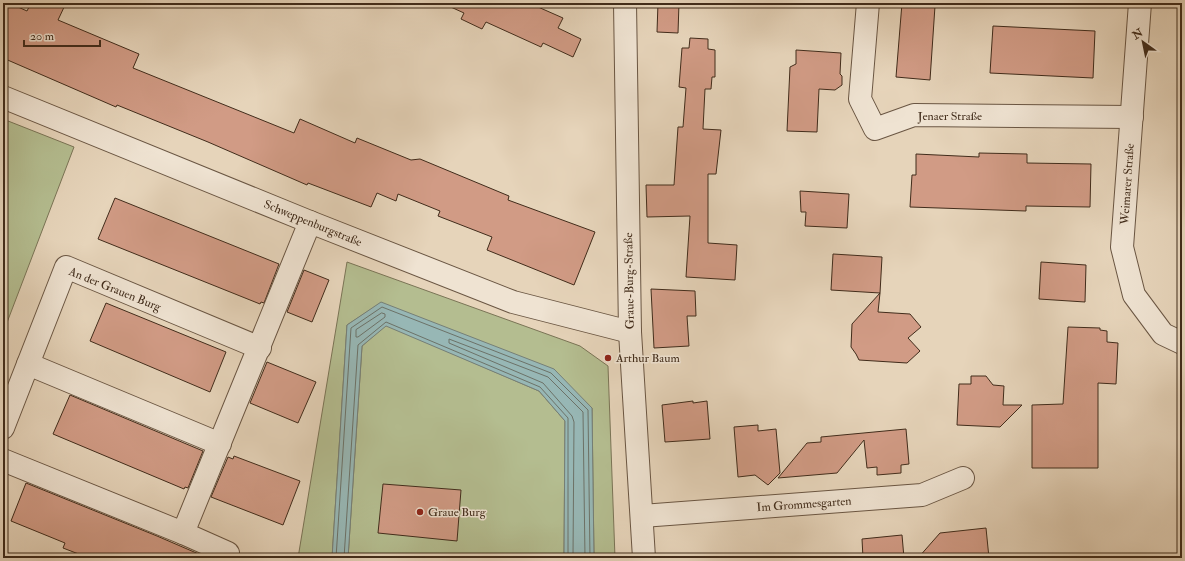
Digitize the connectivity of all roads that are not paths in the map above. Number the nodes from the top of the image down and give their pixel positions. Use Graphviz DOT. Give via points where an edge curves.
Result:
graph roads {
  1 [pos="624,3"];
  2 [pos="868,3"];
  3 [pos="1140,3"];
  4 [pos="3,97"];
  5 [pos="1132,117"];
  6 [pos="310,222"];
  7 [pos="630,332"];
  8 [pos="1182,343"];
  9 [pos="260,348"];
  10 [pos="28,364"];
  11 [pos="3,428"];
  12 [pos="220,444"];
  13 [pos="3,460"];
  14 [pos="963,478"];
  15 [pos="642,516"];
  16 [pos="183,533"];
  17 [pos="228,553"];
  18 [pos="644,558"];
  1 -- 7 [label="street, Graue-Burg-Straße"];
  2 -- 5 [label="street, Jenaer Straße" via="860,99 875,128 914,115"];
  3 -- 5 [label="street, Weimarer Straße"];
  4 -- 6 [label="street, Schweppenburgstraße"];
  5 -- 8 [label="street, Weimarer Straße" via="1122,247 1134,294 1163,334"];
  6 -- 7 [label="street, Schweppenburgstraße" via="513,302"];
  6 -- 9 [label="street"];
  7 -- 15 [label="street, Graue-Burg-Straße"];
  9 -- 10 [label="street, An der Grauen Burg" via="66,268"];
  9 -- 12 [label="street"];
  10 -- 11 [label="street, An der Grauen Burg"];
  10 -- 12 [label="street"];
  12 -- 16 [label="street"];
  13 -- 16 [label="street"];
  14 -- 15 [label="street, Im Grommesgarten" via="922,495"];
  15 -- 18 [label="street, Graue-Burg-Straße"];
  16 -- 17 [label="street"];
}
